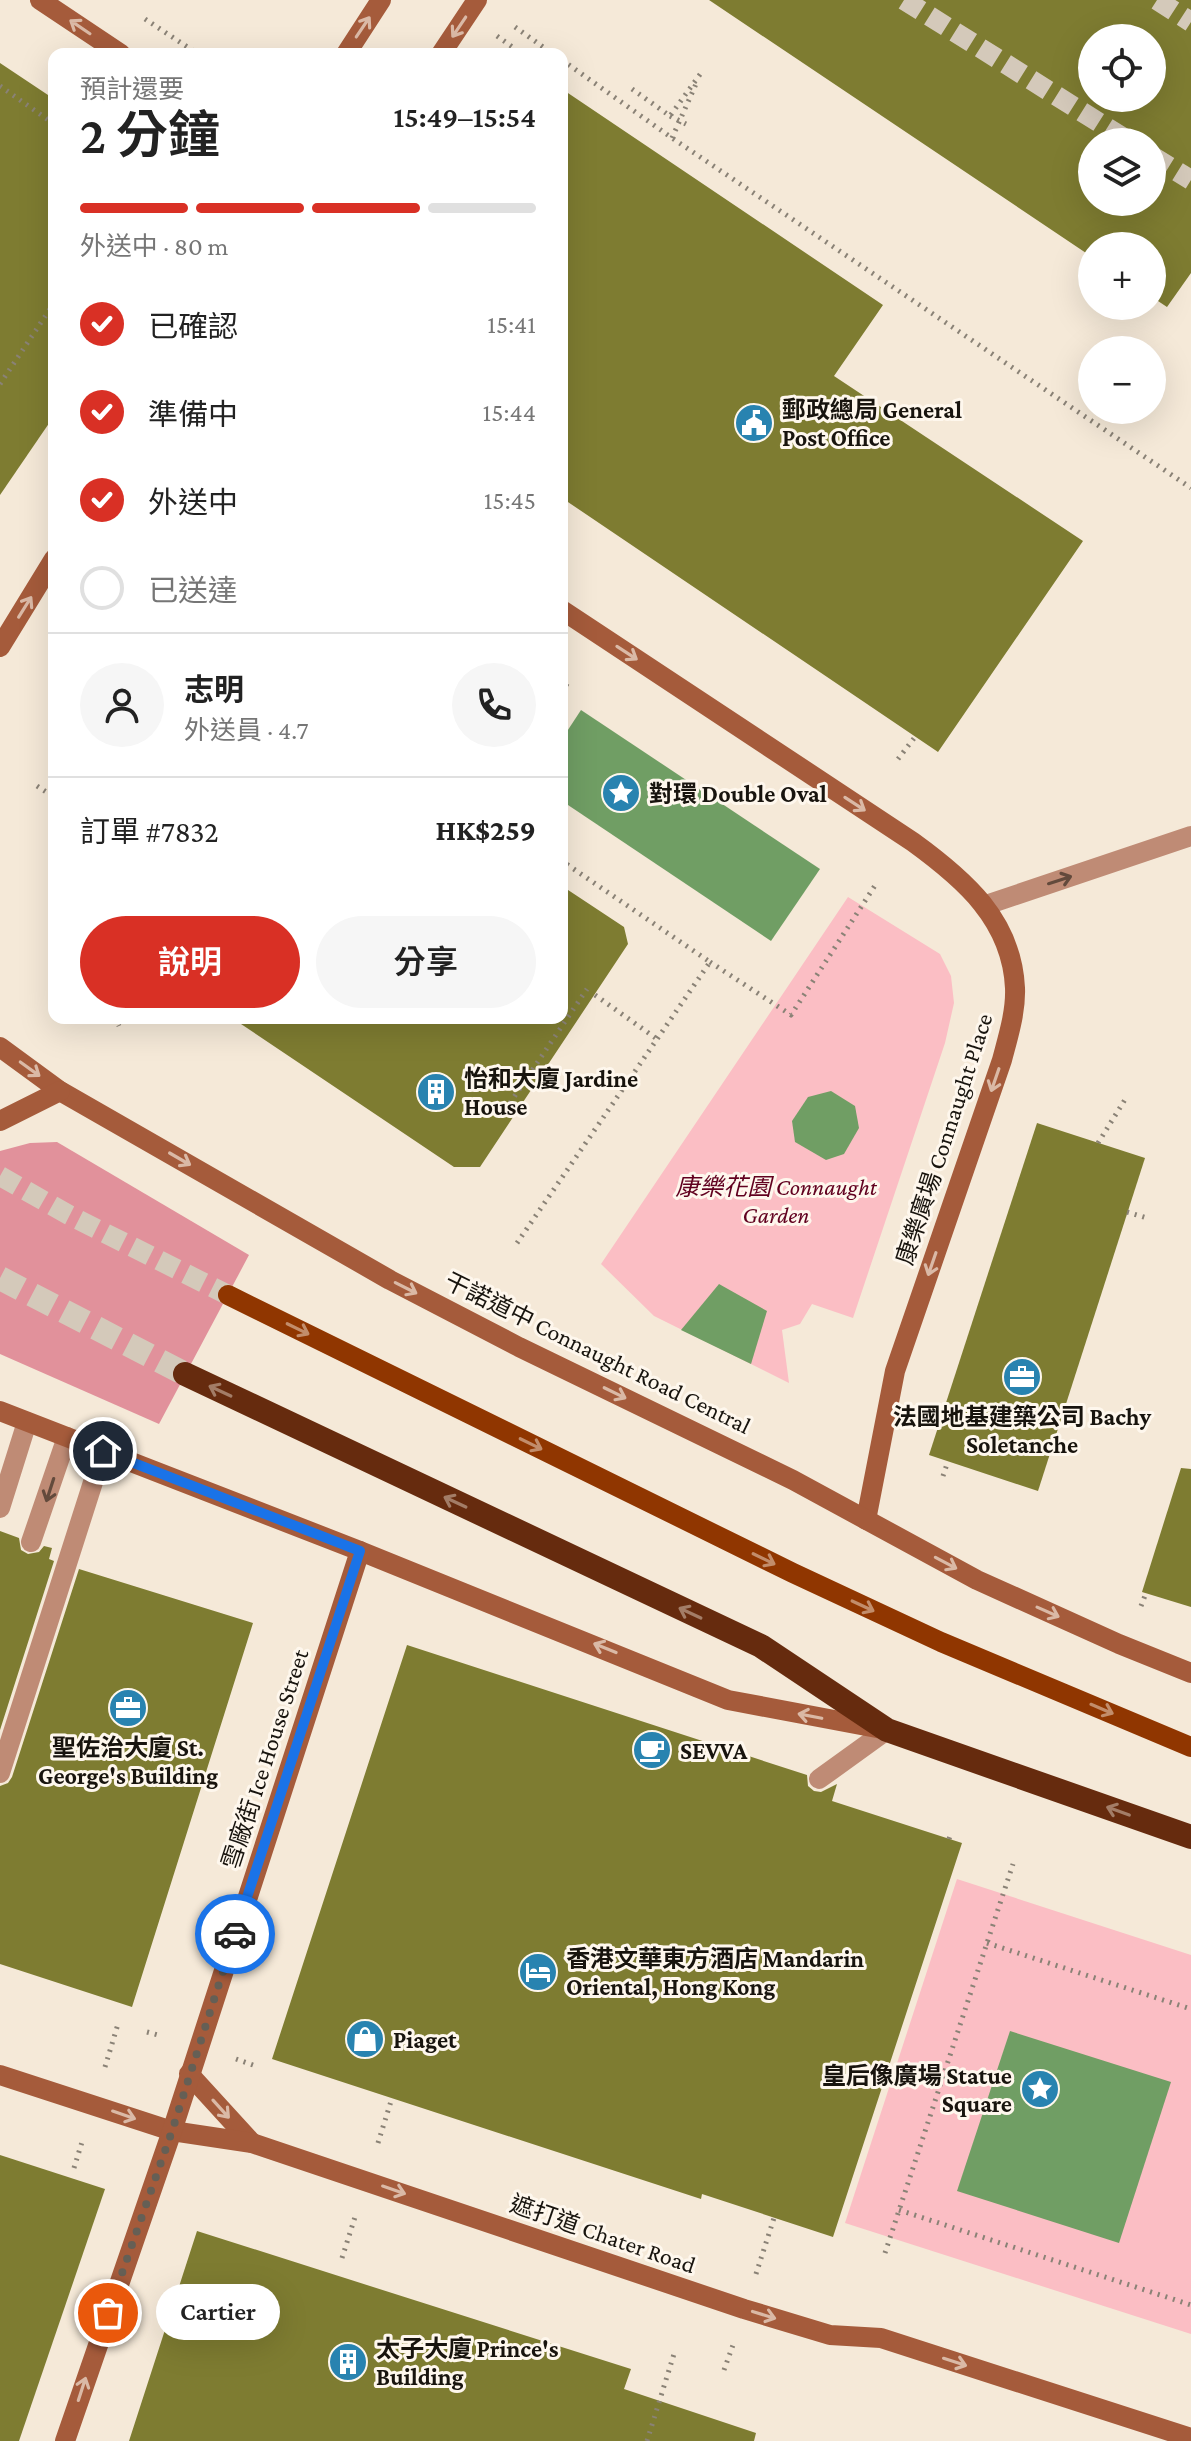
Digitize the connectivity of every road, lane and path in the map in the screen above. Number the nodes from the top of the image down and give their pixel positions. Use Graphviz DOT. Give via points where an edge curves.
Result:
graph roads {
  1 [pos="40,0"];
  2 [pos="381,0"];
  3 [pos="477,0"];
  4 [pos="141,15"];
  5 [pos="515,27"];
  6 [pos="112,48"];
  7 [pos="189,48"];
  8 [pos="350,48"];
  9 [pos="445,48"];
  10 [pos="545,48"];
  11 [pos="568,64"];
  12 [pos="0,86"];
  13 [pos="632,89"];
  14 [pos="670,116"];
  15 [pos="48,120"];
  16 [pos="686,124"];
  17 [pos="672,138"];
  18 [pos="48,312"];
  19 [pos="0,384"];
  20 [pos="1191,488"];
  21 [pos="48,569"];
  22 [pos="568,614"];
  23 [pos="0,647"];
  24 [pos="915,737"];
  25 [pos="898,759"];
  26 [pos="37,786"];
  27 [pos="48,793"];
  28 [pos="1191,836"];
  29 [pos="568,865"];
  30 [pos="876,884"];
  31 [pos="986,905"];
  32 [pos="710,962"];
  33 [pos="587,989"];
  34 [pos="595,995"];
  35 [pos="568,1017"];
  36 [pos="563,1024"];
  37 [pos="657,1039"];
  38 [pos="0,1047"];
  39 [pos="60,1091"];
  40 [pos="1126,1098"];
  41 [pos="510,1103"];
  42 [pos="0,1121"];
  43 [pos="1098,1143"];
  44 [pos="1127,1212"];
  45 [pos="1147,1218"];
  46 [pos="517,1243"];
  47 [pos="228,1295"];
  48 [pos="185,1374"];
  49 [pos="0,1411"];
  50 [pos="27,1422"];
  51 [pos="67,1437"];
  52 [pos="103,1451"];
  53 [pos="948,1461"];
  54 [pos="943,1476"];
  55 [pos="0,1508"];
  56 [pos="866,1520"];
  57 [pos="31,1542"];
  58 [pos="360,1551"];
  59 [pos="1146,1593"];
  60 [pos="1141,1606"];
  61 [pos="1191,1673"];
  62 [pos="887,1730"];
  63 [pos="1191,1747"];
  64 [pos="0,1773"];
  65 [pos="819,1779"];
  66 [pos="1191,1837"];
  67 [pos="1013,1864"];
  68 [pos="987,1943"];
  69 [pos="1191,2009"];
  70 [pos="189,2074"];
  71 [pos="0,2075"];
  72 [pos="172,2131"];
  73 [pos="252,2143"];
  74 [pos="899,2210"];
  75 [pos="774,2218"];
  76 [pos="767,2242"];
  77 [pos="885,2253"];
  78 [pos="1191,2305"];
  79 [pos="674,2354"];
  80 [pos="1191,2438"];
  81 [pos="65,2441"];
  82 [pos="647,2441"];
  6 -- 1 [label="main road, one-way"];
  8 -- 2 [label="main road, one-way"];
  3 -- 9 [label="main road, one-way"];
  4 -- 7 [label="path"];
  5 -- 10 [label="path"];
  11 -- 17 [label="path"];
  12 -- 15 [label="path"];
  13 -- 14 [label="path"];
  14 -- 16 [label="path"];
  14 -- 17 [label="path" via="701,73"];
  17 -- 20 [label="path"];
  18 -- 19 [label="path"];
  23 -- 21 [label="main road, one-way"];
  22 -- 31 [label="main road, 康樂廣場 Connaught Place, one-way" via="913,842 967,883"];
  24 -- 25 [label="path"];
  26 -- 27 [label="path"];
  31 -- 28 [label="street, one-way"];
  29 -- 32 [label="path"];
  30 -- 32 [label="path" via="791,1015"];
  31 -- 56 [label="main road, 康樂廣場 Connaught Place, one-way" via="1011,959 1012,1018 895,1371"];
  32 -- 37 [label="path"];
  33 -- 35 [label="path"];
  34 -- 37 [label="path"];
  36 -- 41 [label="path"];
  37 -- 46 [label="path"];
  38 -- 39 [label="main road, 干諾道中 Connaught Road Central, one-way"];
  39 -- 42 [label="main road"];
  39 -- 56 [label="main road, 干諾道中 Connaught Road Central, one-way" via="390,1280"];
  40 -- 43 [label="path"];
  44 -- 45 [label="path"];
  47 -- 63 [label="main road, one-way" via="793,1573"];
  62 -- 48 [label="highway, one-way" via="761,1646"];
  49 -- 50 [label="main road"];
  50 -- 51 [label="main road"];
  50 -- 55 [label="street"];
  51 -- 52 [label="main road"];
  51 -- 57 [label="street, one-way"];
  52 -- 58 [label="main road"];
  52 -- 64 [label="street"];
  53 -- 54 [label="path"];
  56 -- 61 [label="main road, 干諾道中 Connaught Road Central, one-way" via="977,1580"];
  62 -- 58 [label="main road, one-way" via="728,1700"];
  58 -- 70 [label="main road, 雪廠街 Ice House Street"];
  59 -- 60 [label="path"];
  62 -- 65 [label="street"];
  66 -- 62 [label="highway, one-way"];
  67 -- 68 [label="path"];
  68 -- 69 [label="path"];
  68 -- 74 [label="path"];
  70 -- 72 [label="main road, 雪廠街 Ice House Street"];
  70 -- 73 [label="main road, one-way"];
  71 -- 72 [label="main road, 遮打道 Chater Road, one-way"];
  72 -- 73 [label="main road, 遮打道 Chater Road"];
  81 -- 72 [label="main road, 雪廠街 Ice House Street, one-way"];
  73 -- 80 [label="main road, 遮打道 Chater Road, one-way" via="744,2309 830,2335 881,2338"];
  74 -- 77 [label="path"];
  74 -- 78 [label="path"];
  75 -- 76 [label="path"];
  79 -- 82 [label="path"];
}
